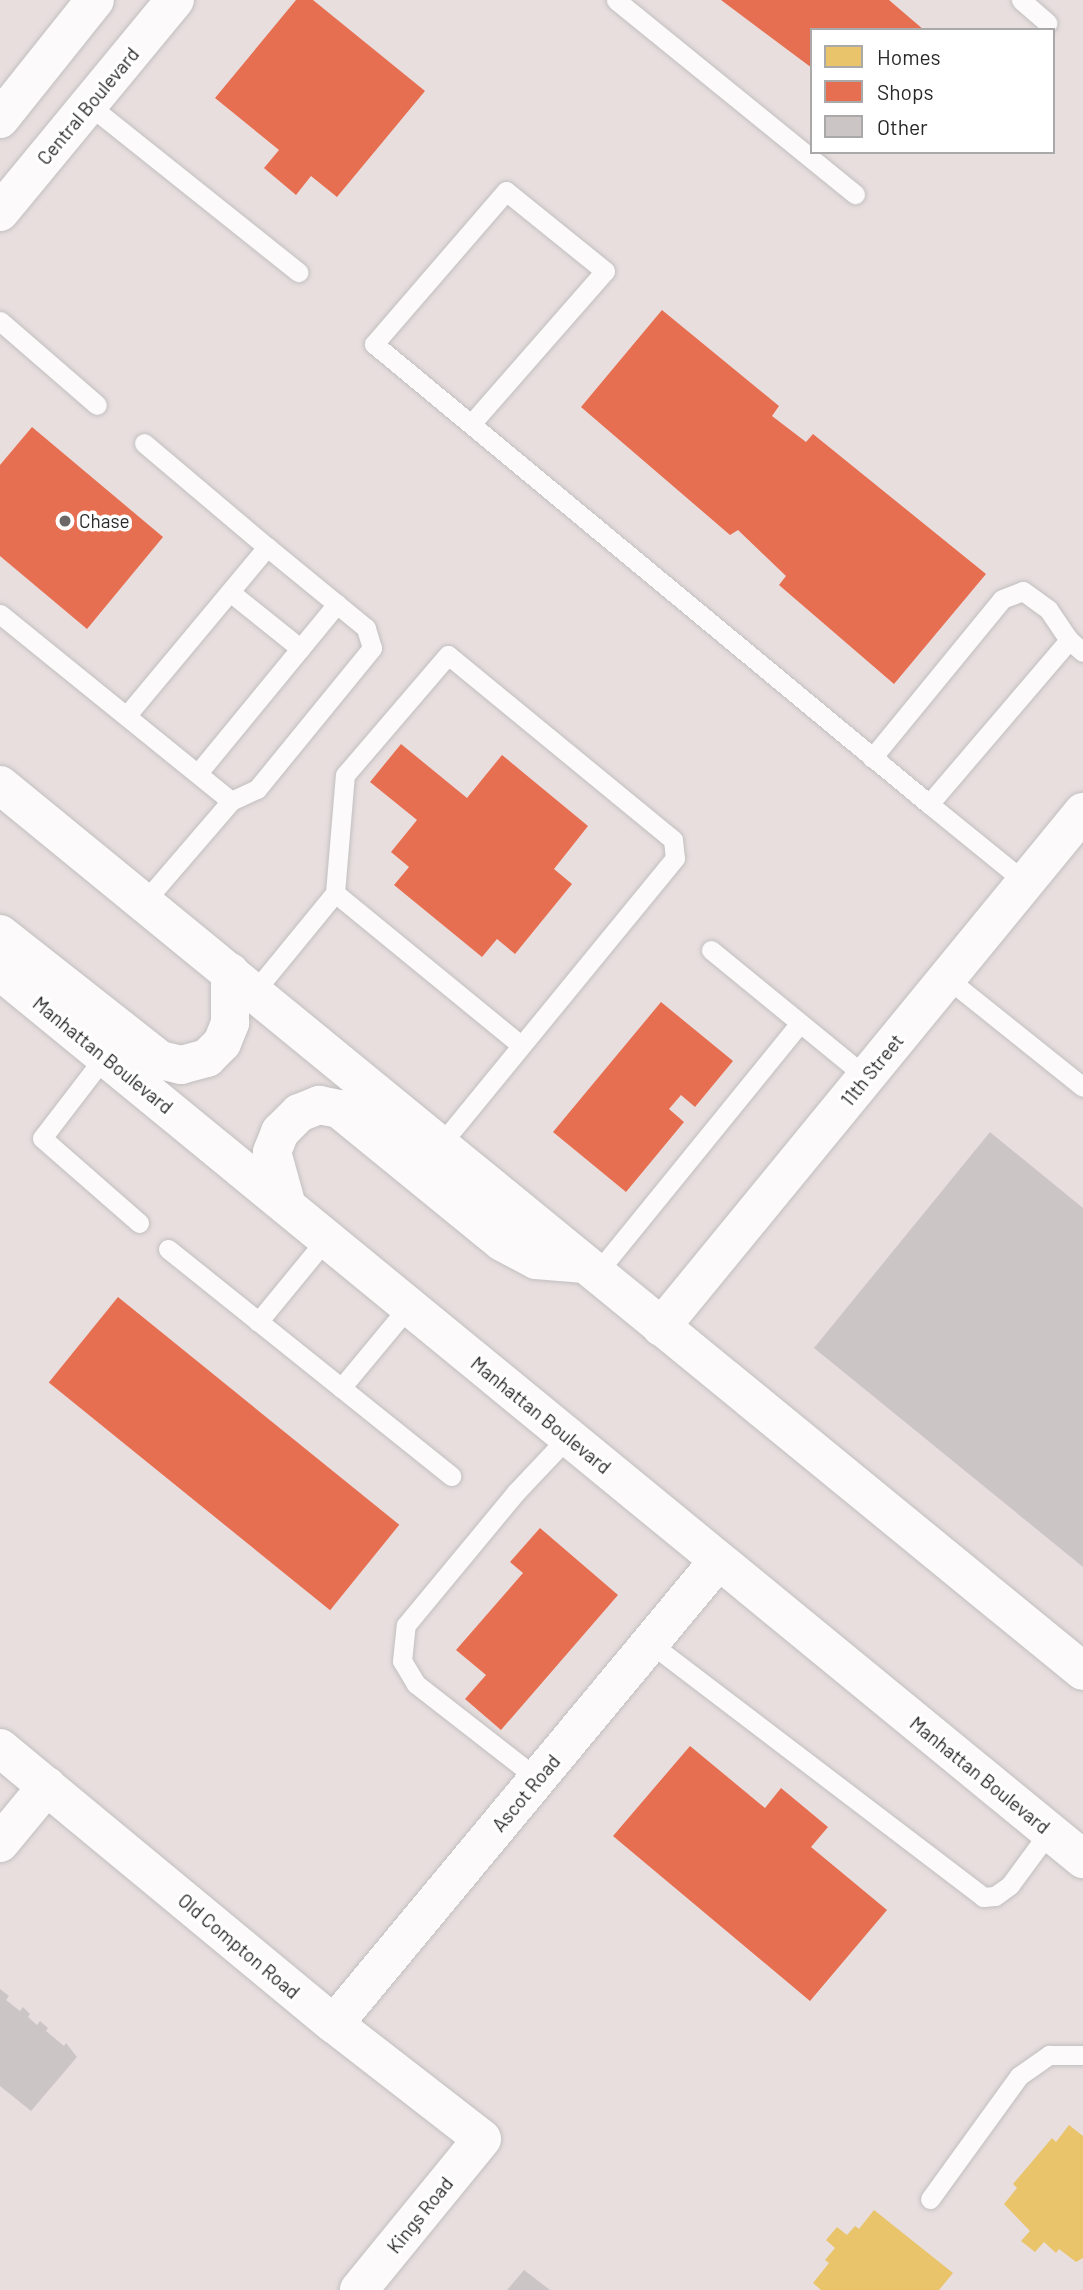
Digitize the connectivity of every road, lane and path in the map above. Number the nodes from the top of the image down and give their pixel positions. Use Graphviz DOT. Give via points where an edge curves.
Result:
graph roads {
  1 [pos="95,0"];
  2 [pos="175,0"];
  3 [pos="616,0"];
  4 [pos="1021,0"];
  5 [pos="1046,23"];
  6 [pos="89,105"];
  7 [pos="0,119"];
  8 [pos="855,194"];
  9 [pos="0,212"];
  10 [pos="298,272"];
  11 [pos="0,321"];
  12 [pos="97,405"];
  13 [pos="471,424"];
  14 [pos="144,443"];
  15 [pos="267,547"];
  16 [pos="230,592"];
  17 [pos="337,604"];
  18 [pos="0,614"];
  19 [pos="1076,646"];
  20 [pos="300,648"];
  21 [pos="127,715"];
  22 [pos="872,758"];
  23 [pos="198,773"];
  24 [pos="0,785"];
  25 [pos="231,801"];
  26 [pos="929,804"];
  27 [pos="1083,812"];
  28 [pos="1026,883"];
  29 [pos="335,893"];
  30 [pos="144,902"];
  31 [pos="0,934"];
  32 [pos="711,950"];
  33 [pos="0,971"];
  34 [pos="947,978"];
  35 [pos="242,982"];
  36 [pos="800,1023"];
  37 [pos="521,1045"];
  38 [pos="105,1056"];
  39 [pos="866,1077"];
  40 [pos="1083,1087"];
  41 [pos="440,1145"];
  42 [pos="286,1206"];
  43 [pos="139,1223"];
  44 [pos="327,1238"];
  45 [pos="168,1249"];
  46 [pos="590,1269"];
  47 [pos="409,1306"];
  48 [pos="257,1322"];
  49 [pos="661,1327"];
  50 [pos="341,1388"];
  51 [pos="568,1437"];
  52 [pos="451,1476"];
  53 [pos="718,1561"];
  54 [pos="650,1643"];
  55 [pos="1083,1671"];
  56 [pos="0,1748"];
  57 [pos="538,1779"];
  58 [pos="47,1786"];
  59 [pos="1049,1832"];
  60 [pos="0,1843"];
  61 [pos="1083,1859"];
  62 [pos="334,2024"];
  63 [pos="1083,2054"];
  64 [pos="482,2140"];
  65 [pos="930,2199"];
  66 [pos="359,2290"];
  1 -- 7 [label="street"];
  2 -- 6 [label="street, Central Boulevard"];
  3 -- 8 [label="lane"];
  4 -- 5 [label="lane"];
  6 -- 9 [label="street, Central Boulevard"];
  6 -- 10 [label="lane"];
  11 -- 12 [label="lane"];
  13 -- 13 [label="lane" via="374,344 506,191 604,271"];
  13 -- 22 [label="lane"];
  14 -- 15 [label="lane"];
  15 -- 16 [label="lane"];
  15 -- 17 [label="lane"];
  16 -- 20 [label="lane"];
  16 -- 21 [label="lane"];
  17 -- 20 [label="lane"];
  17 -- 25 [label="lane" via="366,628 372,648 257,789"];
  18 -- 21 [label="lane"];
  19 -- 22 [label="lane" via="1048,609 1023,591 1002,599"];
  19 -- 26 [label="lane"];
  20 -- 23 [label="lane"];
  21 -- 23 [label="lane"];
  22 -- 26 [label="lane"];
  23 -- 25 [label="lane"];
  24 -- 30 [label="street"];
  25 -- 30 [label="lane"];
  26 -- 28 [label="lane"];
  27 -- 28 [label="street, 11th Street"];
  28 -- 34 [label="street, 11th Street"];
  29 -- 35 [label="lane"];
  29 -- 37 [label="lane"];
  29 -- 37 [label="lane" via="345,775 448,655 673,840 675,858"];
  30 -- 35 [label="street"];
  31 -- 35 [label="street" via="160,1060 181,1065 207,1058 222,1044"];
  32 -- 36 [label="lane"];
  33 -- 38 [label="street, Manhattan Boulevard"];
  34 -- 39 [label="street, 11th Street"];
  34 -- 40 [label="lane"];
  35 -- 41 [label="street"];
  36 -- 39 [label="lane"];
  36 -- 46 [label="lane"];
  37 -- 41 [label="lane"];
  38 -- 42 [label="street, Manhattan Boulevard"];
  38 -- 43 [label="lane" via="42,1138"];
  39 -- 49 [label="street, 11th Street"];
  41 -- 46 [label="street"];
  42 -- 44 [label="street, Manhattan Boulevard"];
  42 -- 46 [label="street" via="272,1152 280,1132 299,1112 319,1105 339,1109 502,1242 536,1260"];
  44 -- 47 [label="street, Manhattan Boulevard"];
  44 -- 48 [label="lane"];
  45 -- 48 [label="lane"];
  46 -- 49 [label="street"];
  47 -- 50 [label="lane"];
  47 -- 51 [label="street, Manhattan Boulevard"];
  48 -- 50 [label="lane"];
  49 -- 55 [label="street"];
  50 -- 52 [label="lane"];
  51 -- 53 [label="street, Manhattan Boulevard"];
  51 -- 57 [label="lane" via="406,1625 402,1661 416,1684"];
  53 -- 54 [label="street, Ascot Road"];
  53 -- 59 [label="street, Manhattan Boulevard"];
  54 -- 57 [label="street, Ascot Road"];
  54 -- 59 [label="lane" via="983,1897 995,1896 1010,1885"];
  56 -- 58 [label="street, Old Compton Road"];
  57 -- 62 [label="street, Ascot Road"];
  58 -- 60 [label="street"];
  58 -- 62 [label="street, Old Compton Road"];
  59 -- 61 [label="street, Manhattan Boulevard"];
  62 -- 64 [label="street, Old Compton Road"];
  63 -- 65 [label="lane" via="1049,2055 1019,2076"];
  64 -- 66 [label="street, Kings Road"];
}
